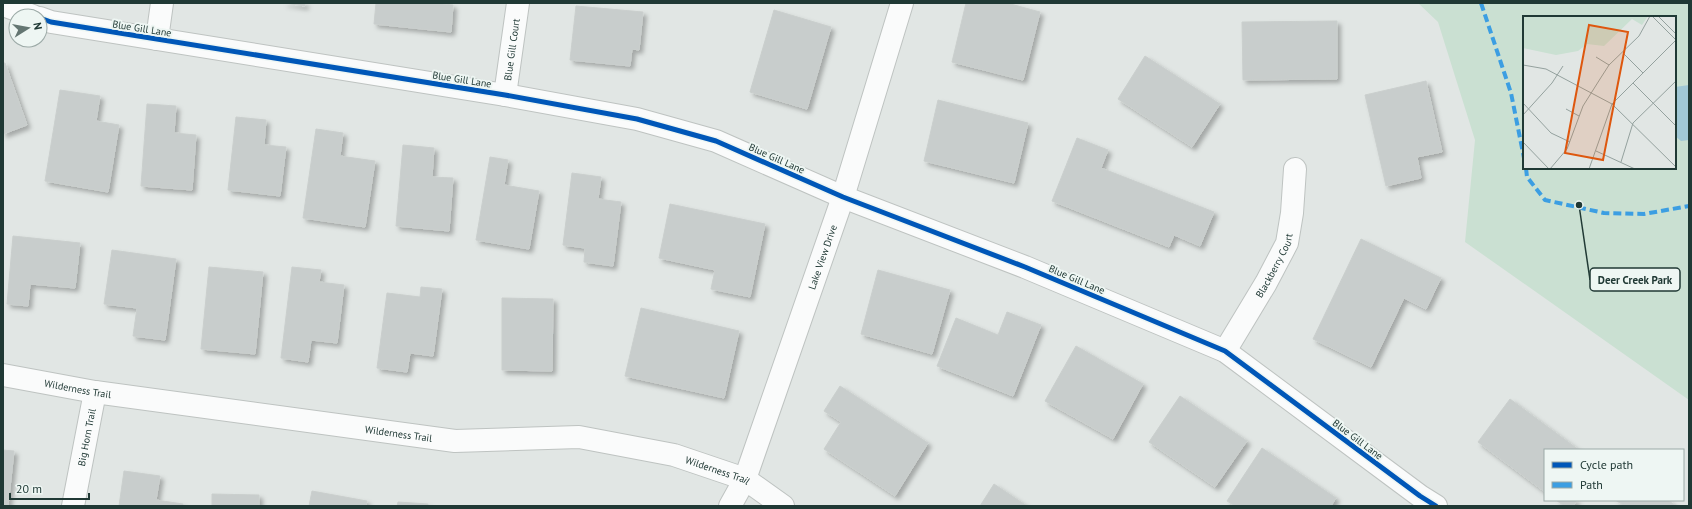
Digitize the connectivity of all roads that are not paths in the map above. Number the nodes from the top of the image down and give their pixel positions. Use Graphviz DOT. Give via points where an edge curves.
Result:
graph roads {
  1 [pos="162,3"];
  2 [pos="518,3"];
  3 [pos="902,3"];
  4 [pos="48,21"];
  5 [pos="157,39"];
  6 [pos="505,95"];
  7 [pos="1295,169"];
  8 [pos="843,197"];
  9 [pos="1225,351"];
  10 [pos="3,374"];
  11 [pos="95,392"];
  12 [pos="745,479"];
  13 [pos="1423,503"];
  14 [pos="73,506"];
  15 [pos="730,506"];
  16 [pos="783,506"];
  1 -- 5 [label="street"];
  2 -- 6 [label="street, Blue Gill Court"];
  3 -- 8 [label="street, Lake View Drive"];
  4 -- 5 [label="street, Blue Gill Lane"];
  5 -- 6 [label="street, Blue Gill Lane"];
  6 -- 8 [label="street, Blue Gill Lane" via="638,119 716,141"];
  7 -- 9 [label="street, Blackberry Court" via="1287,243"];
  8 -- 9 [label="street, Blue Gill Lane" via="1025,267"];
  8 -- 12 [label="street, Lake View Drive"];
  9 -- 13 [label="street, Blue Gill Lane"];
  10 -- 11 [label="street, Wilderness Trail"];
  11 -- 12 [label="street, Wilderness Trail" via="456,440 579,437 674,455"];
  11 -- 14 [label="street, Big Horn Trail"];
  12 -- 15 [label="street, Lake View Drive"];
  12 -- 16 [label="street, Wilderness Trail"];
}
